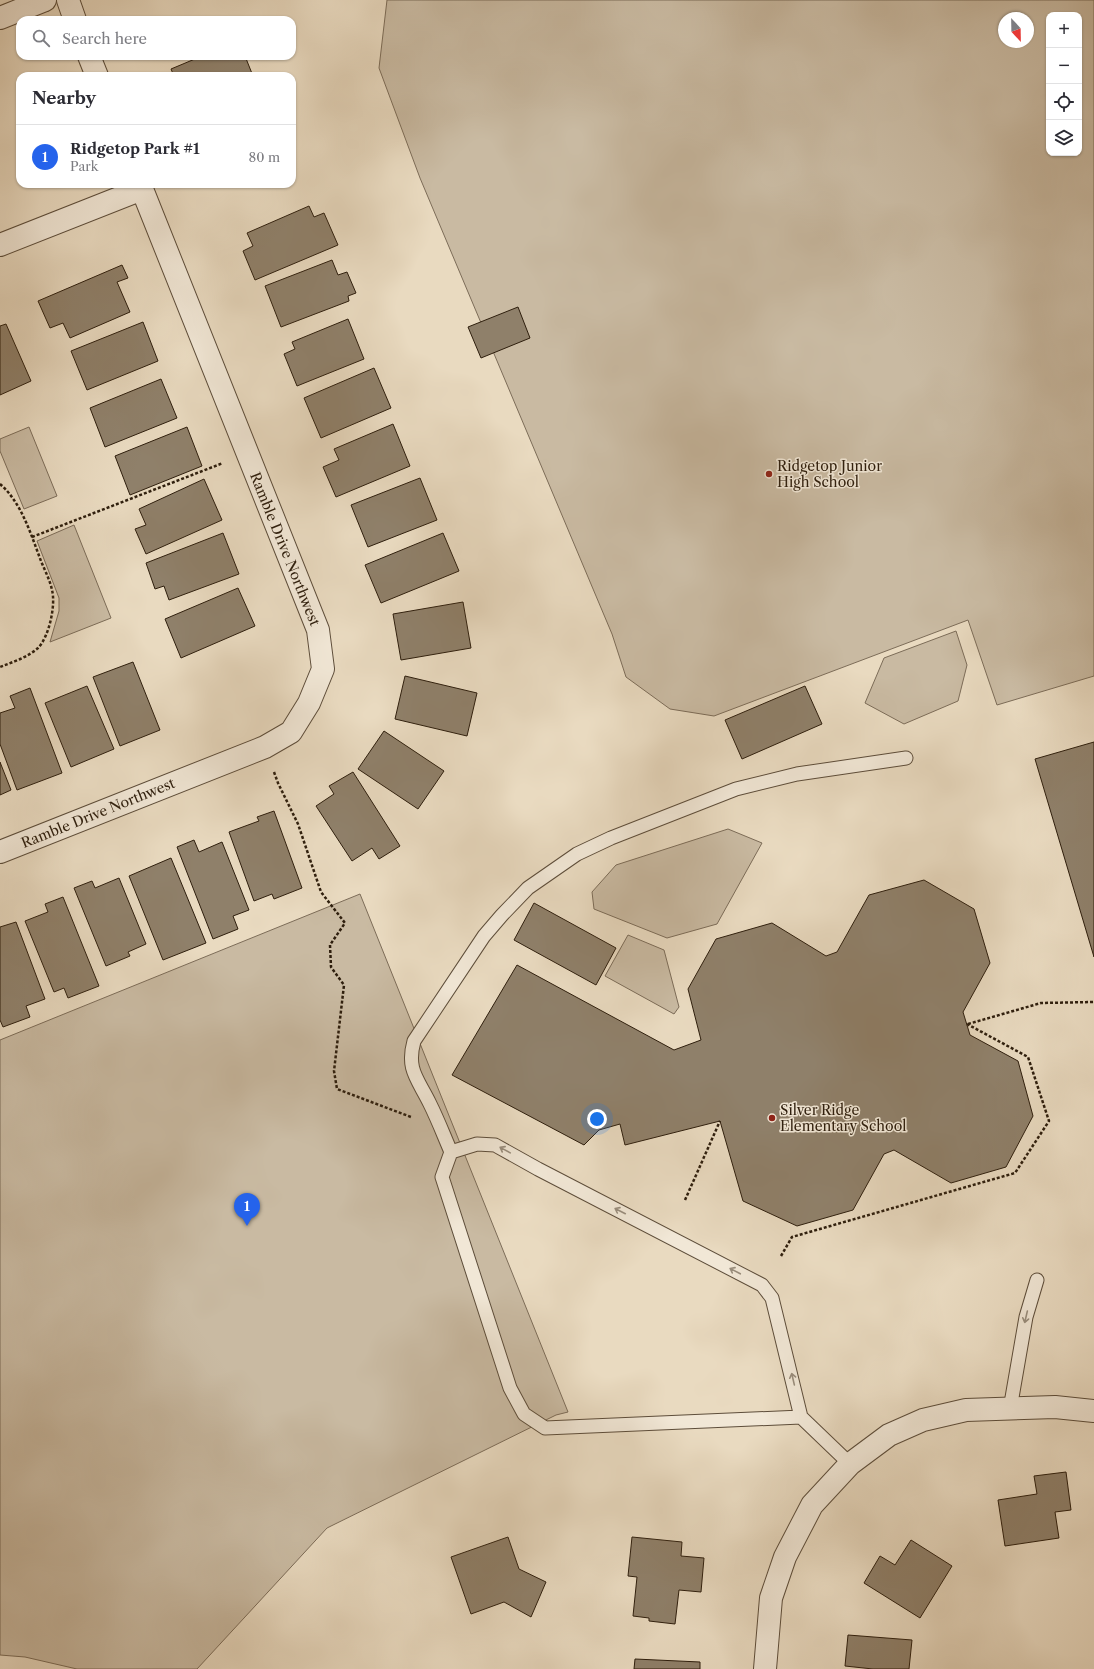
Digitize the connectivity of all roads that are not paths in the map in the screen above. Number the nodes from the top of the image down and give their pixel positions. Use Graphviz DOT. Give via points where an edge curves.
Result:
graph roads {
  1 [pos="45,0"];
  2 [pos="68,0"];
  3 [pos="74,16"];
  4 [pos="0,18"];
  5 [pos="91,60"];
  6 [pos="95,72"];
  7 [pos="136,188"];
  8 [pos="142,188"];
  9 [pos="0,245"];
  10 [pos="906,758"];
  11 [pos="0,852"];
  12 [pos="452,1152"];
  13 [pos="1037,1280"];
  14 [pos="1010,1409"];
  15 [pos="1094,1411"];
  16 [pos="801,1417"];
  17 [pos="850,1464"];
  18 [pos="765,1669"];
  1 -- 4 [label="street"];
  2 -- 3 [label="street"];
  5 -- 6 [label="street"];
  7 -- 9 [label="street"];
  8 -- 11 [label="street, Ramble Drive Northwest" via="318,630 323,669 309,703 291,732 265,747"];
  10 -- 12 [label="lane" via="797,774 736,788 577,854 528,888 484,936 414,1041 410,1054 412,1069 418,1083"];
  16 -- 12 [label="lane, one-way" via="772,1298 762,1285 495,1145 477,1144"];
  12 -- 16 [label="lane" via="442,1177 510,1388 524,1414 545,1428"];
  13 -- 14 [label="lane, one-way" via="1026,1317"];
  14 -- 15 [label="street" via="1055,1406"];
  14 -- 17 [label="street" via="966,1410 923,1420 889,1435"];
  16 -- 17 [label="lane"];
  17 -- 18 [label="street" via="812,1504 785,1557 771,1598"];
}
